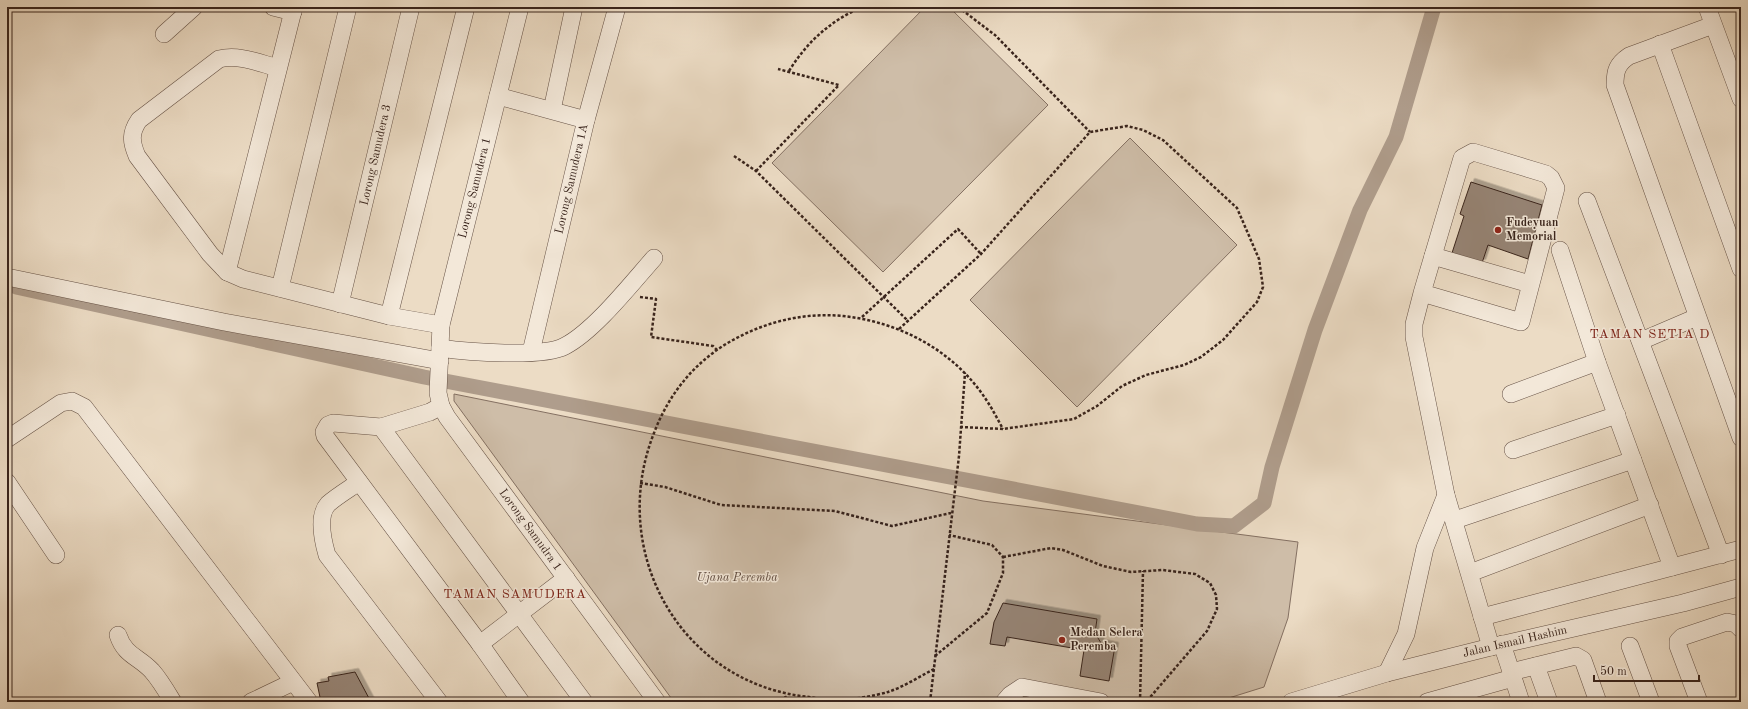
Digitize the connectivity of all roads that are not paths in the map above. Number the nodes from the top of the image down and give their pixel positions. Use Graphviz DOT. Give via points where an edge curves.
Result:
graph roads {
  1 [pos="194,7"];
  2 [pos="273,7"];
  3 [pos="348,7"];
  4 [pos="411,7"];
  5 [pos="466,7"];
  6 [pos="520,7"];
  7 [pos="574,7"];
  8 [pos="617,7"];
  9 [pos="1707,7"];
  10 [pos="293,9"];
  11 [pos="1713,25"];
  12 [pos="164,34"];
  13 [pos="1660,44"];
  14 [pos="278,68"];
  15 [pos="498,96"];
  16 [pos="1741,99"];
  17 [pos="552,110"];
  18 [pos="586,120"];
  19 [pos="1587,201"];
  20 [pos="1560,250"];
  21 [pos="1433,256"];
  22 [pos="654,258"];
  23 [pos="1741,269"];
  24 [pos="227,272"];
  25 [pos="7,277"];
  26 [pos="1530,284"];
  27 [pos="280,288"];
  28 [pos="1422,293"];
  29 [pos="340,304"];
  30 [pos="389,316"];
  31 [pos="1697,317"];
  32 [pos="441,325"];
  33 [pos="1641,341"];
  34 [pos="531,352"];
  35 [pos="440,360"];
  36 [pos="1597,362"];
  37 [pos="1511,394"];
  38 [pos="440,400"];
  39 [pos="1617,415"];
  40 [pos="381,427"];
  41 [pos="1741,438"];
  42 [pos="7,439"];
  43 [pos="1513,450"];
  44 [pos="1633,460"];
  45 [pos="7,482"];
  46 [pos="359,482"];
  47 [pos="1446,495"];
  48 [pos="1650,505"];
  49 [pos="1455,520"];
  50 [pos="1741,549"];
  51 [pos="1721,554"];
  52 [pos="56,555"];
  53 [pos="1672,567"];
  54 [pos="1470,573"];
  55 [pos="566,578"];
  56 [pos="1741,587"];
  57 [pos="518,613"];
  58 [pos="1482,617"];
  59 [pos="1738,626"];
  60 [pos="118,635"];
  61 [pos="480,644"];
  62 [pos="1496,645"];
  63 [pos="1630,646"];
  64 [pos="1536,666"];
  65 [pos="1387,673"];
  66 [pos="1512,675"];
  67 [pos="293,682"];
  68 [pos="174,702"];
  69 [pos="251,702"];
  70 [pos="309,702"];
  71 [pos="439,702"];
  72 [pos="521,702"];
  73 [pos="584,702"];
  74 [pos="657,702"];
  75 [pos="1004,702"];
  76 [pos="1101,702"];
  77 [pos="1291,702"];
  78 [pos="1427,702"];
  79 [pos="1521,702"];
  80 [pos="1549,702"];
  81 [pos="1598,702"];
  82 [pos="1650,702"];
  83 [pos="1699,702"];
  1 -- 12 [label="street"];
  2 -- 10 [label="street"];
  3 -- 27 [label="street"];
  4 -- 29 [label="street, Lorong Samudera 3"];
  5 -- 30 [label="street"];
  6 -- 15 [label="street, Lorong Samudera 1"];
  7 -- 17 [label="street"];
  8 -- 18 [label="street, Lorong Samudera 1A"];
  9 -- 11 [label="street"];
  10 -- 14 [label="street"];
  11 -- 13 [label="street"];
  11 -- 16 [label="street"];
  13 -- 23 [label="street"];
  13 -- 31 [label="street" via="1629,56 1620,63 1615,72 1615,85"];
  14 -- 24 [label="street"];
  14 -- 24 [label="street" via="238,58 219,59 139,120 132,129 133,146 138,156 210,254"];
  15 -- 17 [label="street"];
  15 -- 32 [label="street, Lorong Samudera 1"];
  17 -- 18 [label="street"];
  18 -- 34 [label="street, Lorong Samudera 1A"];
  19 -- 33 [label="street"];
  20 -- 36 [label="street"];
  21 -- 26 [label="street"];
  21 -- 26 [label="street" via="1462,158 1473,152 1546,174 1556,188"];
  21 -- 28 [label="street"];
  22 -- 34 [label="street" via="580,336 564,347 549,352"];
  24 -- 27 [label="street" via="239,278"];
  25 -- 35 [label="street" via="224,322"];
  26 -- 28 [label="street" via="1521,322"];
  27 -- 29 [label="street"];
  28 -- 47 [label="street" via="1414,324 1414,337"];
  29 -- 30 [label="street"];
  30 -- 32 [label="street"];
  31 -- 33 [label="street"];
  31 -- 41 [label="street"];
  32 -- 35 [label="street, Lorong Samudera 1"];
  33 -- 51 [label="street"];
  34 -- 35 [label="street" via="466,352"];
  35 -- 38 [label="street, Lorong Samudera 1"];
  36 -- 37 [label="street"];
  36 -- 39 [label="street"];
  38 -- 40 [label="street" via="430,412"];
  38 -- 55 [label="street, Lorong Samudra 1"];
  39 -- 43 [label="street"];
  39 -- 44 [label="street"];
  40 -- 46 [label="street" via="333,423 325,429 325,436"];
  40 -- 57 [label="street"];
  42 -- 67 [label="street" via="61,404 72,401 84,407"];
  44 -- 48 [label="street"];
  44 -- 49 [label="street"];
  45 -- 52 [label="street"];
  46 -- 61 [label="street"];
  46 -- 71 [label="street" via="328,505 322,517 323,540 327,554"];
  47 -- 49 [label="street"];
  47 -- 65 [label="street" via="1425,548 1406,634"];
  48 -- 53 [label="street"];
  48 -- 54 [label="street"];
  49 -- 54 [label="street"];
  50 -- 51 [label="street"];
  51 -- 53 [label="street"];
  53 -- 58 [label="street"];
  54 -- 58 [label="street"];
  55 -- 57 [label="street"];
  55 -- 74 [label="street, Lorong Samudra 1"];
  56 -- 62 [label="street, Jalan Ismail Hashim"];
  57 -- 61 [label="street"];
  57 -- 73 [label="street"];
  58 -- 62 [label="street"];
  59 -- 83 [label="street" via="1727,622 1682,637 1678,641"];
  60 -- 68 [label="street" via="121,645 151,670"];
  61 -- 72 [label="street"];
  62 -- 65 [label="street, Jalan Ismail Hashim"];
  62 -- 66 [label="street"];
  63 -- 82 [label="street"];
  64 -- 66 [label="street"];
  64 -- 80 [label="street"];
  64 -- 81 [label="street" via="1580,657"];
  65 -- 77 [label="street, Jalan Ismail Hashim"];
  66 -- 78 [label="street"];
  66 -- 79 [label="street"];
  67 -- 69 [label="street"];
  67 -- 70 [label="street"];
  75 -- 76 [label="street" via="1022,688"];
}
